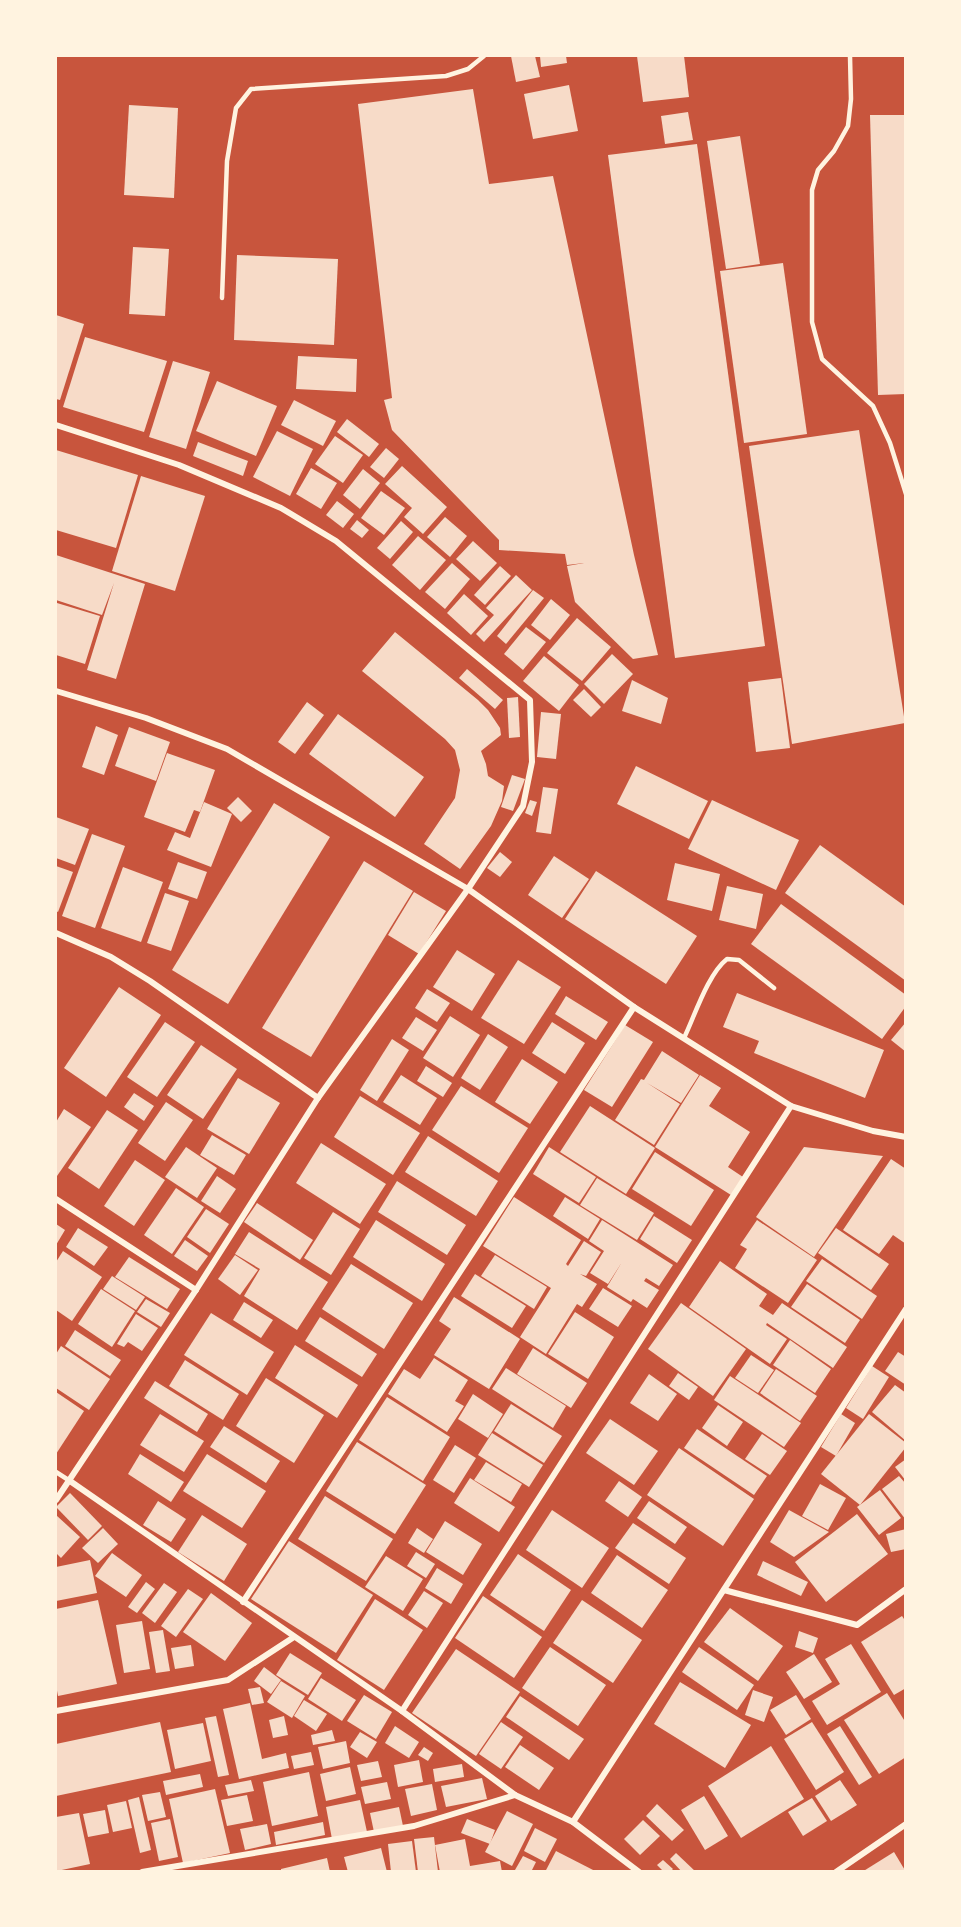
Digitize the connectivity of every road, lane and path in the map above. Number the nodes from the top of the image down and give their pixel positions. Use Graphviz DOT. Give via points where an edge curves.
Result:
graph roads {
  1 [pos="484,56"];
  2 [pos="850,56"];
  3 [pos="222,298"];
  4 [pos="56,425"];
  5 [pos="906,494"];
  6 [pos="56,691"];
  7 [pos="468,888"];
  8 [pos="56,933"];
  9 [pos="774,988"];
  10 [pos="634,1007"];
  11 [pos="684,1038"];
  12 [pos="318,1098"];
  13 [pos="791,1106"];
  14 [pos="906,1137"];
  15 [pos="56,1199"];
  16 [pos="196,1290"];
  17 [pos="906,1309"];
  18 [pos="56,1472"];
  19 [pos="70,1481"];
  20 [pos="56,1500"];
  21 [pos="906,1589"];
  22 [pos="724,1590"];
  23 [pos="243,1602"];
  24 [pos="294,1637"];
  25 [pos="56,1711"];
  26 [pos="402,1711"];
  27 [pos="515,1796"];
  28 [pos="573,1822"];
  29 [pos="906,1824"];
  30 [pos="142,1872"];
  31 [pos="639,1872"];
  32 [pos="836,1872"];
  1 -- 3 [label="lane" via="468,69 446,76 251,89 236,108 227,160"];
  2 -- 5 [label="lane" via="848,126 818,170 812,190 812,322 822,359 873,406"];
  4 -- 7 [label="street" via="179,465 281,508 336,541 530,700 532,762 523,806"];
  6 -- 7 [label="street" via="146,718 227,749"];
  7 -- 10 [label="street"];
  7 -- 12 [label="street"];
  8 -- 12 [label="street" via="111,957 150,981"];
  9 -- 11 [label="lane" via="739,960 727,959 712,977"];
  10 -- 11 [label="street"];
  10 -- 23 [label="street"];
  11 -- 13 [label="street"];
  12 -- 16 [label="street"];
  13 -- 14 [label="street"];
  13 -- 26 [label="street"];
  15 -- 16 [label="street"];
  16 -- 19 [label="street"];
  17 -- 22 [label="street"];
  18 -- 19 [label="lane"];
  19 -- 20 [label="street"];
  19 -- 23 [label="street"];
  21 -- 22 [label="street" via="857,1624"];
  22 -- 28 [label="street"];
  23 -- 24 [label="street"];
  24 -- 25 [label="street" via="228,1680"];
  24 -- 26 [label="street"];
  26 -- 27 [label="street"];
  27 -- 28 [label="street"];
  27 -- 30 [label="street" via="414,1826"];
  28 -- 31 [label="street"];
  29 -- 32 [label="street"];
}
